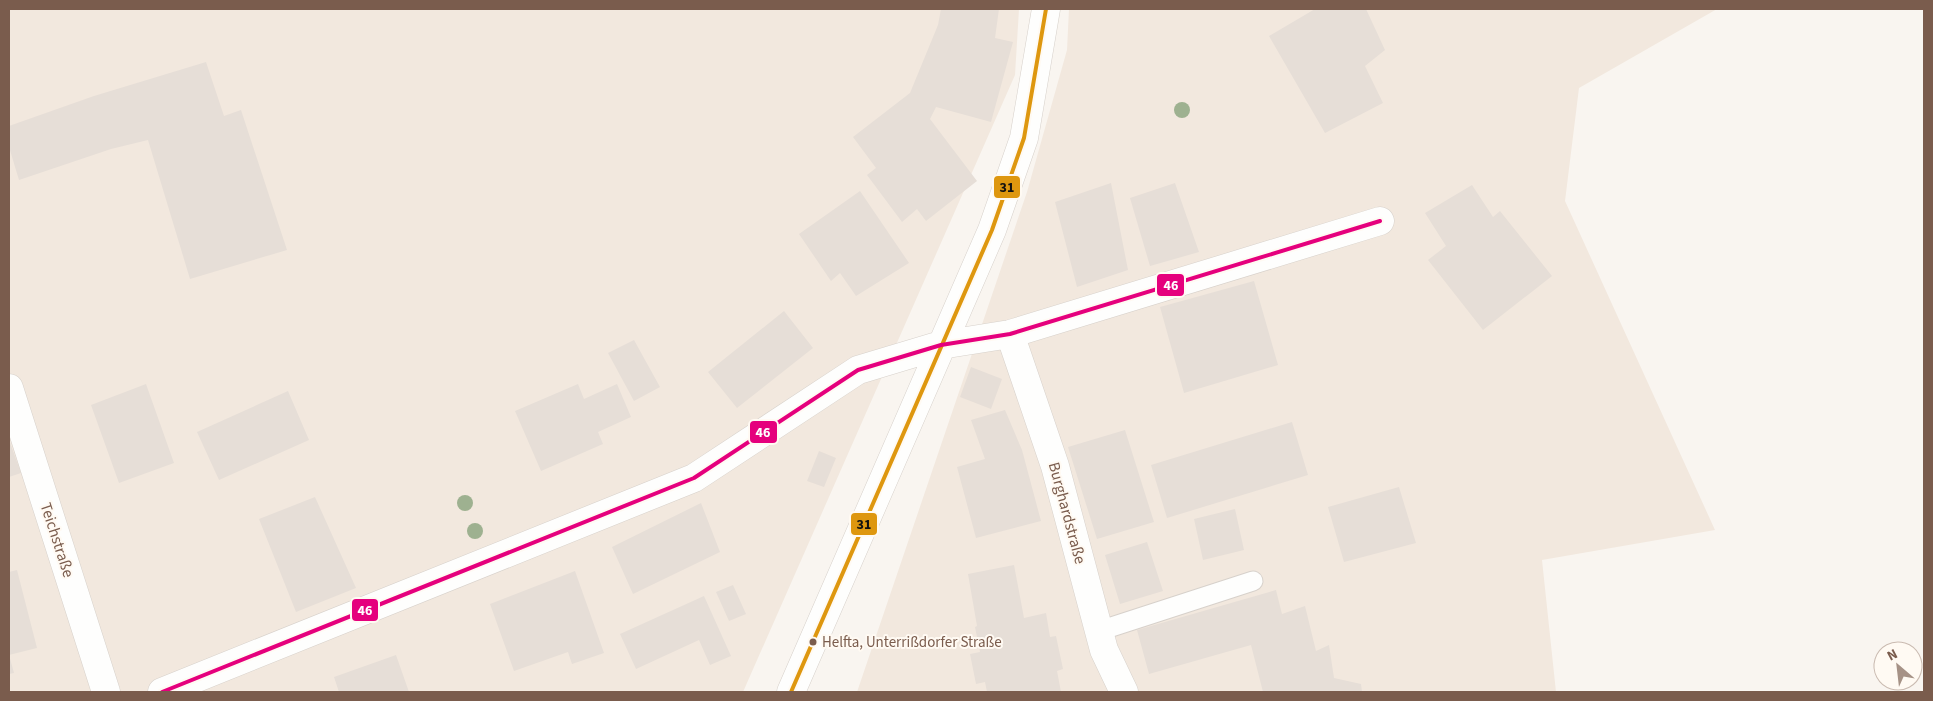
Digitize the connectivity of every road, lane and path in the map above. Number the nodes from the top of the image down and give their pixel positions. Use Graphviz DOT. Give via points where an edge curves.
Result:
graph roads {
  1 [pos="1046,9"];
  2 [pos="1380,221"];
  3 [pos="1010,334"];
  4 [pos="941,345"];
  5 [pos="9,388"];
  6 [pos="1253,581"];
  7 [pos="1099,631"];
  8 [pos="106,692"];
  9 [pos="162,692"];
  10 [pos="791,692"];
  11 [pos="1124,692"];
  1 -- 4 [label="street" via="1024,138 992,230"];
  2 -- 3 [label="street"];
  3 -- 4 [label="street"];
  3 -- 7 [label="street, Burghardstraße" via="1055,466"];
  4 -- 9 [label="street" via="858,370 694,478"];
  4 -- 10 [label="street"];
  5 -- 8 [label="street, Teichstraße"];
  6 -- 7 [label="lane"];
  7 -- 11 [label="street, Burghardstraße" via="1104,650"];
}
